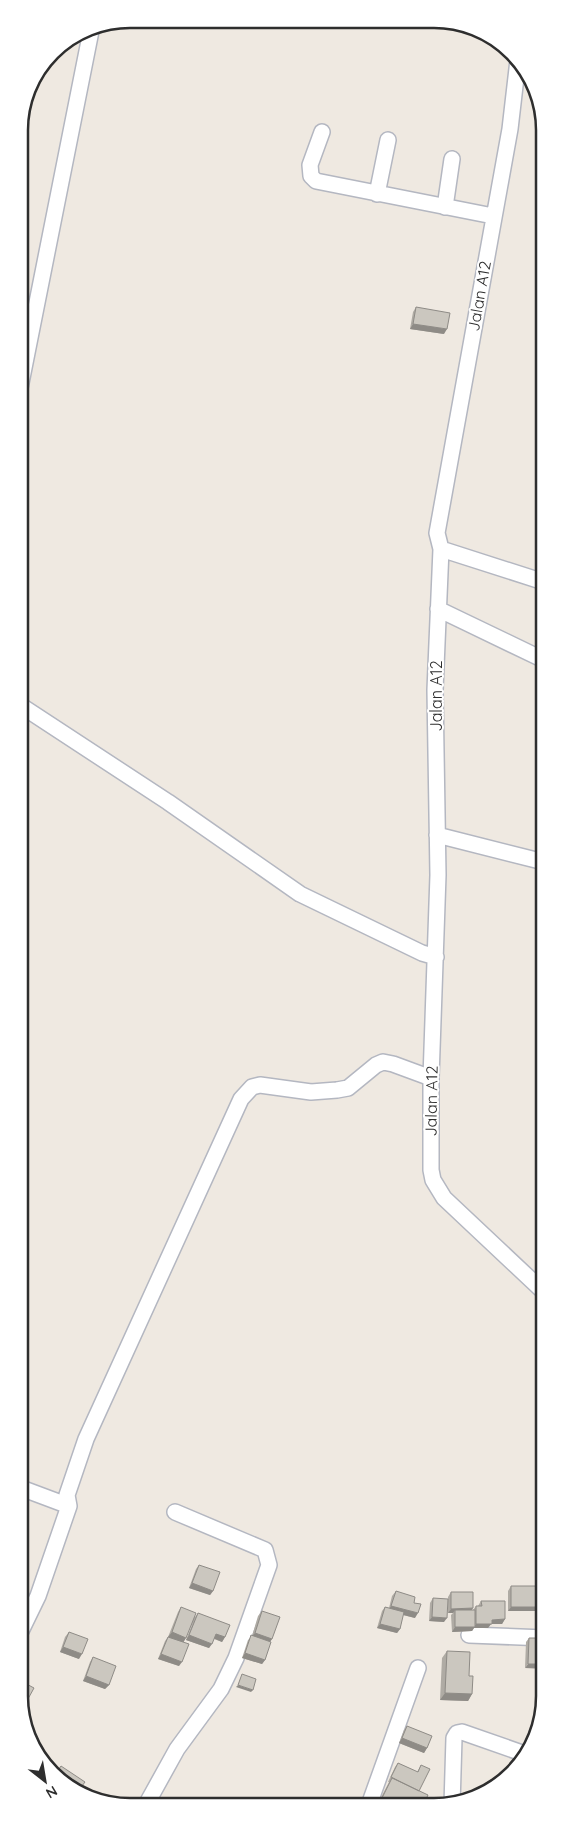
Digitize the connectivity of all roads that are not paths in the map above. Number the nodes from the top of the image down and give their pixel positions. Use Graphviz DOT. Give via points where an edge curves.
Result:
graph roads {
  1 [pos="90,36"];
  2 [pos="517,70"];
  3 [pos="322,132"];
  4 [pos="388,140"];
  5 [pos="452,159"];
  6 [pos="377,194"];
  7 [pos="445,207"];
  8 [pos="493,216"];
  9 [pos="28,348"];
  10 [pos="441,549"];
  11 [pos="536,579"];
  12 [pos="438,609"];
  13 [pos="536,656"];
  14 [pos="28,710"];
  15 [pos="437,835"];
  16 [pos="536,860"];
  17 [pos="436,957"];
  18 [pos="431,1078"];
  19 [pos="536,1285"];
  20 [pos="28,1491"];
  21 [pos="70,1506"];
  22 [pos="175,1512"];
  23 [pos="28,1617"];
  24 [pos="469,1635"];
  25 [pos="536,1638"];
  26 [pos="418,1668"];
  27 [pos="520,1752"];
  28 [pos="452,1797"];
  29 [pos="150,1798"];
  30 [pos="372,1798"];
  1 -- 9 [label="street"];
  2 -- 8 [label="street, Jalan A12" via="510,129"];
  3 -- 6 [label="street" via="310,165 311,176 321,183"];
  4 -- 6 [label="street"];
  5 -- 7 [label="street"];
  6 -- 7 [label="street"];
  7 -- 8 [label="street"];
  8 -- 10 [label="street, Jalan A12" via="437,533"];
  10 -- 11 [label="street"];
  10 -- 12 [label="street, Jalan A12"];
  12 -- 13 [label="street"];
  12 -- 15 [label="street, Jalan A12" via="435,690"];
  14 -- 17 [label="street" via="300,894"];
  15 -- 16 [label="street"];
  15 -- 17 [label="street, Jalan A12"];
  17 -- 18 [label="street, Jalan A12"];
  18 -- 19 [label="street, Jalan A12" via="431,1170 438,1190"];
  18 -- 21 [label="street" via="383,1062 376,1064 348,1088 311,1092 260,1085 252,1087 241,1099 86,1439 67,1496"];
  20 -- 21 [label="street"];
  21 -- 23 [label="street"];
  22 -- 29 [label="street" via="265,1550 269,1565 236,1658 221,1689 177,1749"];
  24 -- 25 [label="street"];
  26 -- 30 [label="street"];
  27 -- 28 [label="street" via="458,1733 454,1738"];
}
